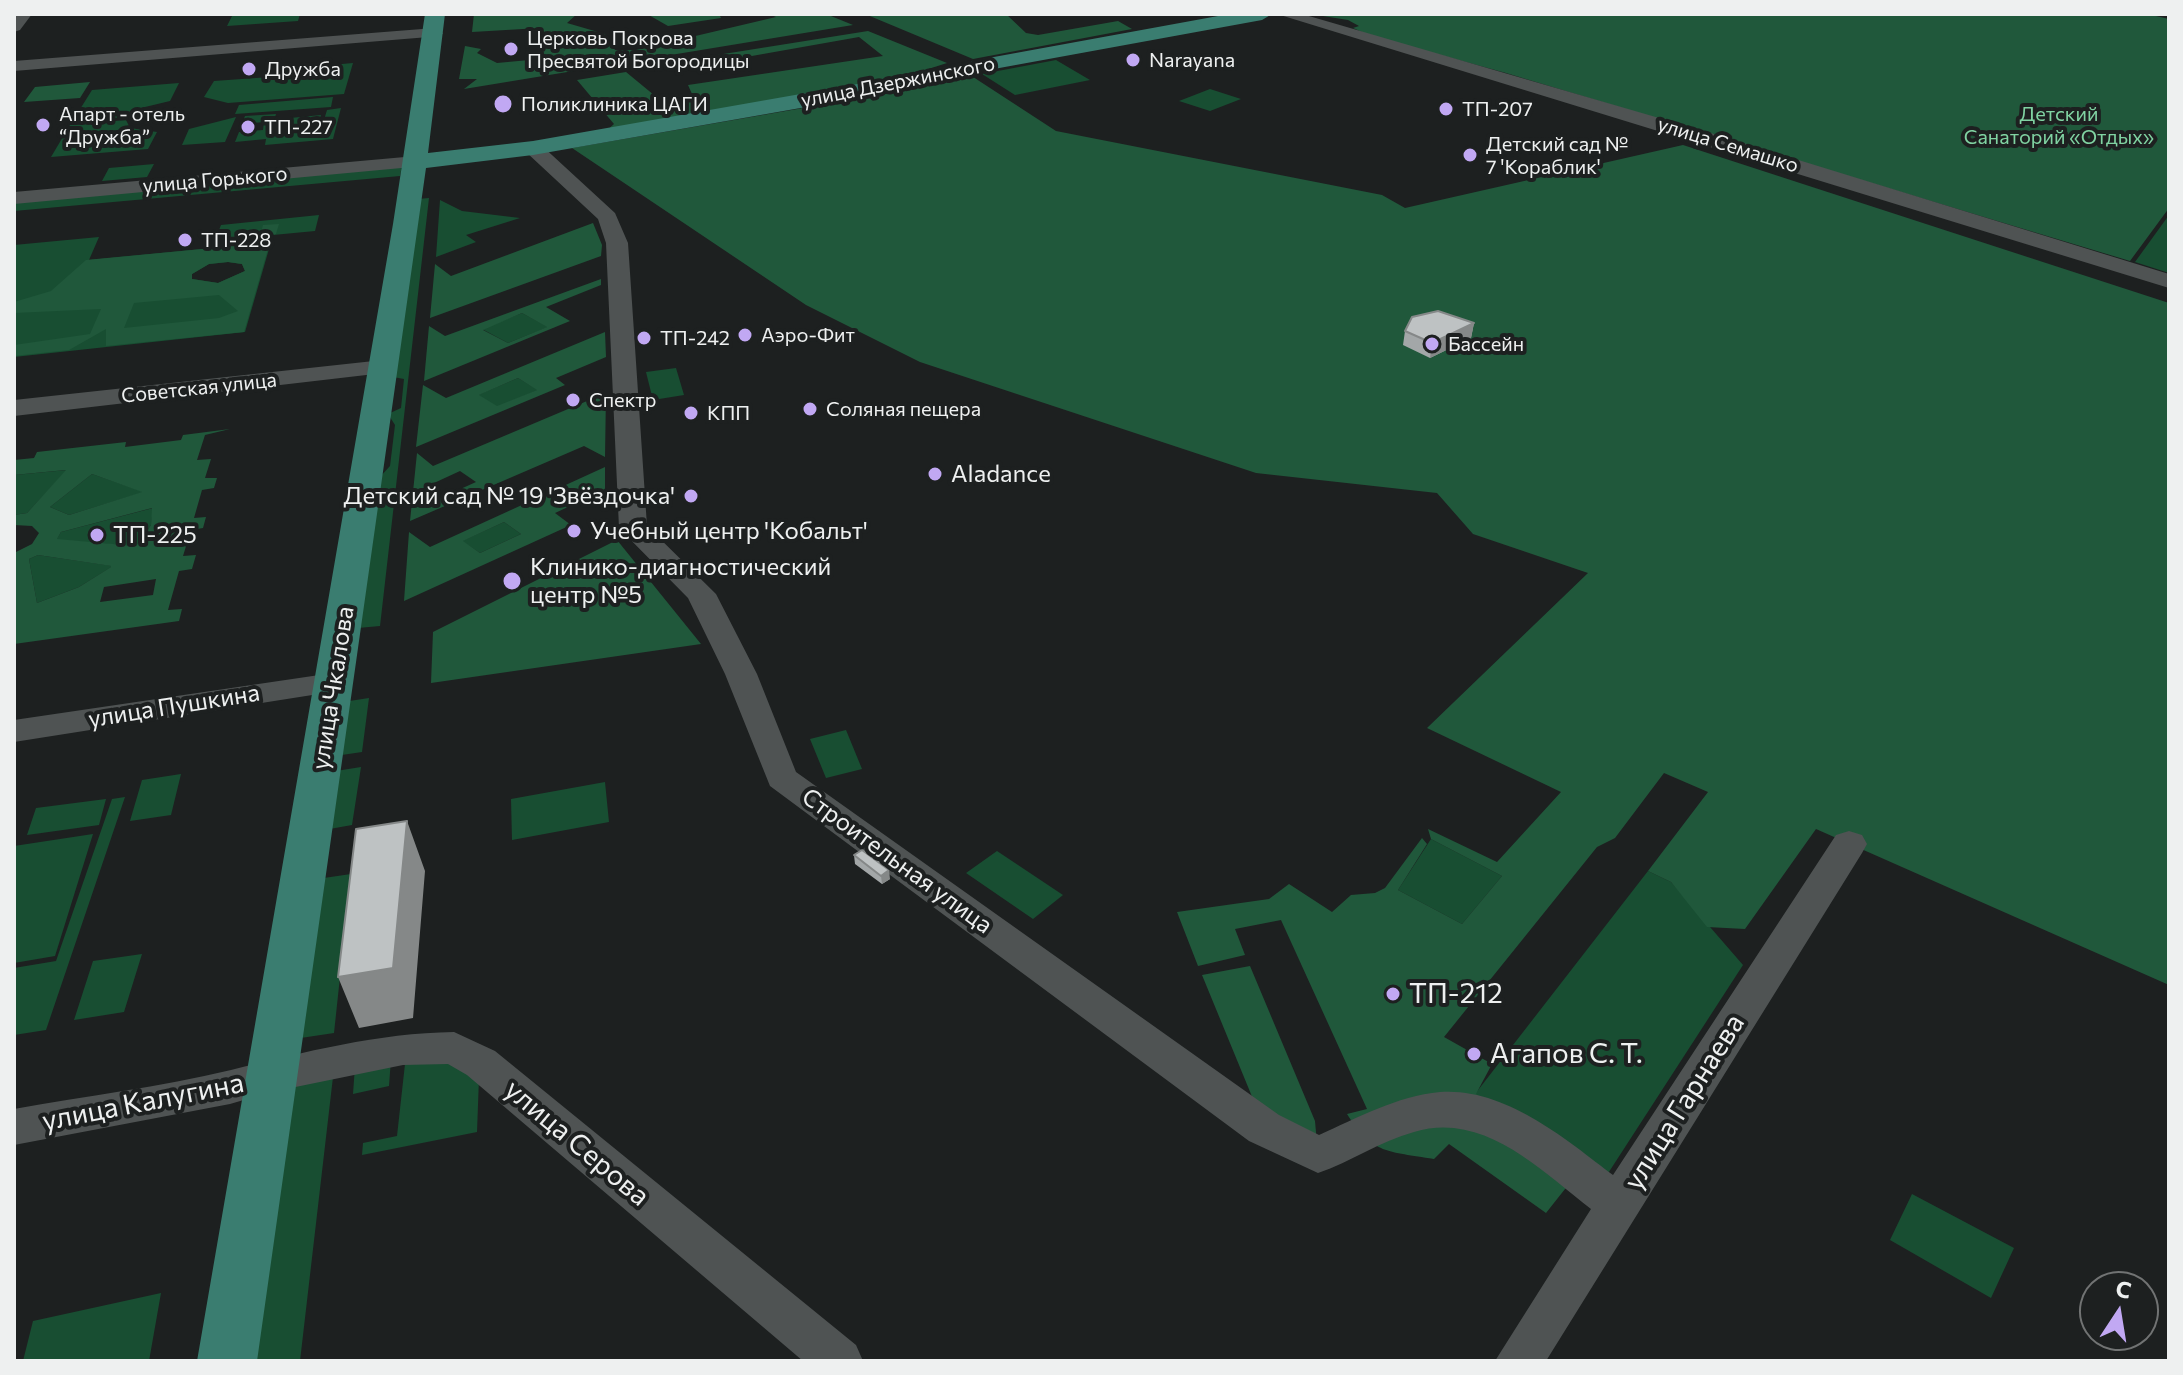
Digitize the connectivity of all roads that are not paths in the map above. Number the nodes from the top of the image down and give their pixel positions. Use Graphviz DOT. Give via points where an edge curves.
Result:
graph roads {
  1 [pos="24,14"];
  2 [pos="1262,14"];
  3 [pos="1285,14"];
  4 [pos="435,24"];
  5 [pos="14,27"];
  6 [pos="14,66"];
  7 [pos="533,148"];
  8 [pos="456,164"];
  9 [pos="413,178"];
  10 [pos="14,198"];
  11 [pos="14,214"];
  12 [pos="2169,281"];
  13 [pos="383,367"];
  14 [pos="14,408"];
  15 [pos="333,683"];
  16 [pos="14,731"];
  17 [pos="1849,844"];
  18 [pos="271,1075"];
  19 [pos="14,1127"];
  20 [pos="1619,1204"];
  21 [pos="227,1361"];
  22 [pos="839,1361"];
  23 [pos="1519,1361"];
  1 -- 5 [label="street"];
  2 -- 7 [label="main road, улица Дзержинского"];
  3 -- 12 [label="street, улица Семашко"];
  4 -- 6 [label="street"];
  4 -- 9 [label="main road, улица Чкалова"];
  7 -- 8 [label="main road, улица Дзержинского"];
  7 -- 20 [label="street, Строительная улица" via="608,217 617,243 633,528 701,594 741,674 782,778 1264,1128 1318,1155 1416,1113 1461,1109 1500,1122"];
  8 -- 9 [label="main road, улица Дзержинского"];
  8 -- 9 [label="main road, улица Дзержинского"];
  9 -- 10 [label="street, улица Горького"];
  9 -- 11 [label="street, улица Горького"];
  9 -- 13 [label="main road, улица Чкалова"];
  13 -- 14 [label="street, Советская улица"];
  13 -- 15 [label="main road, улица Чкалова"];
  15 -- 16 [label="street, улица Пушкина"];
  15 -- 18 [label="main road, улица Чкалова"];
  17 -- 20 [label="street, улица Гарнаева"];
  18 -- 19 [label="street, улица Калугина"];
  18 -- 21 [label="main road, улица Чкалова"];
  18 -- 22 [label="street, улица Серова" via="403,1049 454,1048 481,1063"];
  20 -- 23 [label="street, улица Гарнаева"];
}
